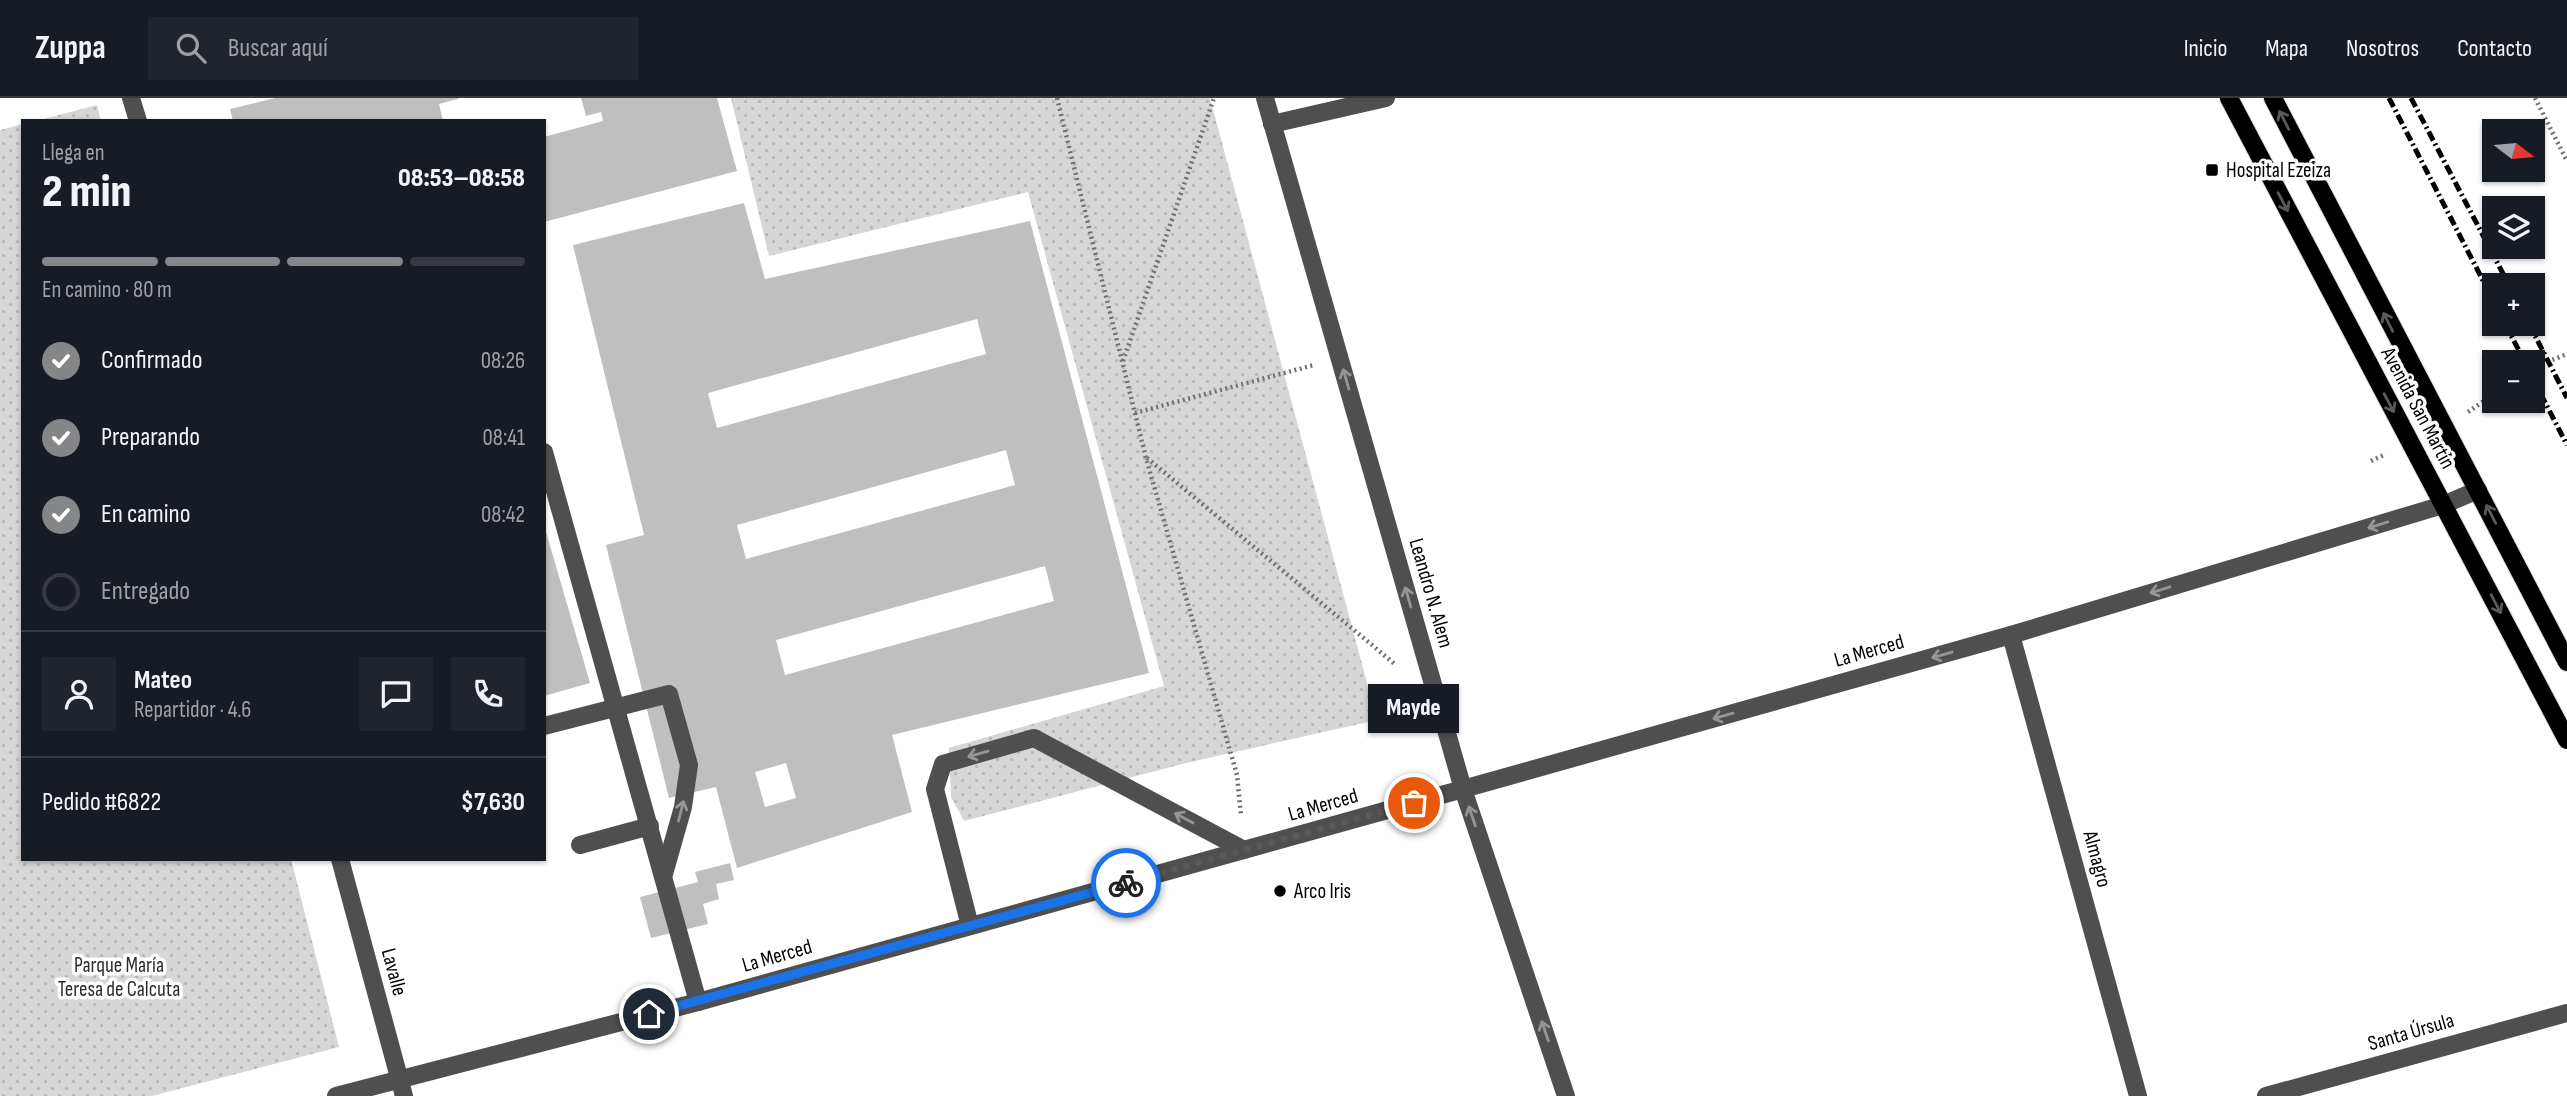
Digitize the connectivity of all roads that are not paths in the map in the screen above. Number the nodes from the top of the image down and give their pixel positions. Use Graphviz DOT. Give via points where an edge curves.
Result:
graph roads {
  1 [pos="131,98"];
  2 [pos="1265,98"];
  3 [pos="1386,98"];
  4 [pos="2229,98"];
  5 [pos="2273,98"];
  6 [pos="137,119"];
  7 [pos="1272,124"];
  8 [pos="546,459"];
  9 [pos="2478,490"];
  10 [pos="2444,505"];
  11 [pos="2011,635"];
  12 [pos="2567,662"];
  13 [pos="616,708"];
  14 [pos="546,726"];
  15 [pos="2567,740"];
  16 [pos="1463,789"];
  17 [pos="650,826"];
  18 [pos="580,845"];
  19 [pos="1244,850"];
  20 [pos="341,861"];
  21 [pos="663,877"];
  22 [pos="970,926"];
  23 [pos="698,1002"];
  24 [pos="2567,1013"];
  25 [pos="401,1087"];
  26 [pos="336,1096"];
  27 [pos="1566,1096"];
  28 [pos="2138,1096"];
  29 [pos="2266,1096"];
  1 -- 6 [label="street"];
  2 -- 7 [label="street, Leandro N. Alem"];
  3 -- 7 [label="street"];
  4 -- 10 [label="main road, Avenida San Martín, one-way"];
  9 -- 5 [label="main road, Avenida San Martín, one-way"];
  16 -- 7 [label="street, Leandro N. Alem, one-way"];
  8 -- 13 [label="street"];
  9 -- 10 [label="street, La Merced"];
  12 -- 9 [label="main road, Avenida San Martín, one-way"];
  10 -- 11 [label="street, La Merced, one-way"];
  10 -- 15 [label="main road, Avenida San Martín, one-way"];
  11 -- 16 [label="street, La Merced, one-way"];
  11 -- 28 [label="street, Almagro"];
  13 -- 14 [label="street"];
  13 -- 17 [label="street"];
  21 -- 13 [label="street, one-way" via="683,807 689,765 669,694"];
  16 -- 19 [label="street, La Merced"];
  27 -- 16 [label="street, Leandro N. Alem, one-way"];
  17 -- 18 [label="street"];
  17 -- 21 [label="street"];
  19 -- 22 [label="street, La Merced"];
  19 -- 22 [label="street, one-way" via="1034,738 943,764 935,789"];
  20 -- 25 [label="street, Lavalle"];
  21 -- 23 [label="street"];
  22 -- 23 [label="street, La Merced"];
  23 -- 25 [label="street, La Merced"];
  24 -- 29 [label="street, Santa Úrsula"];
  25 -- 26 [label="street, La Merced"];
}
